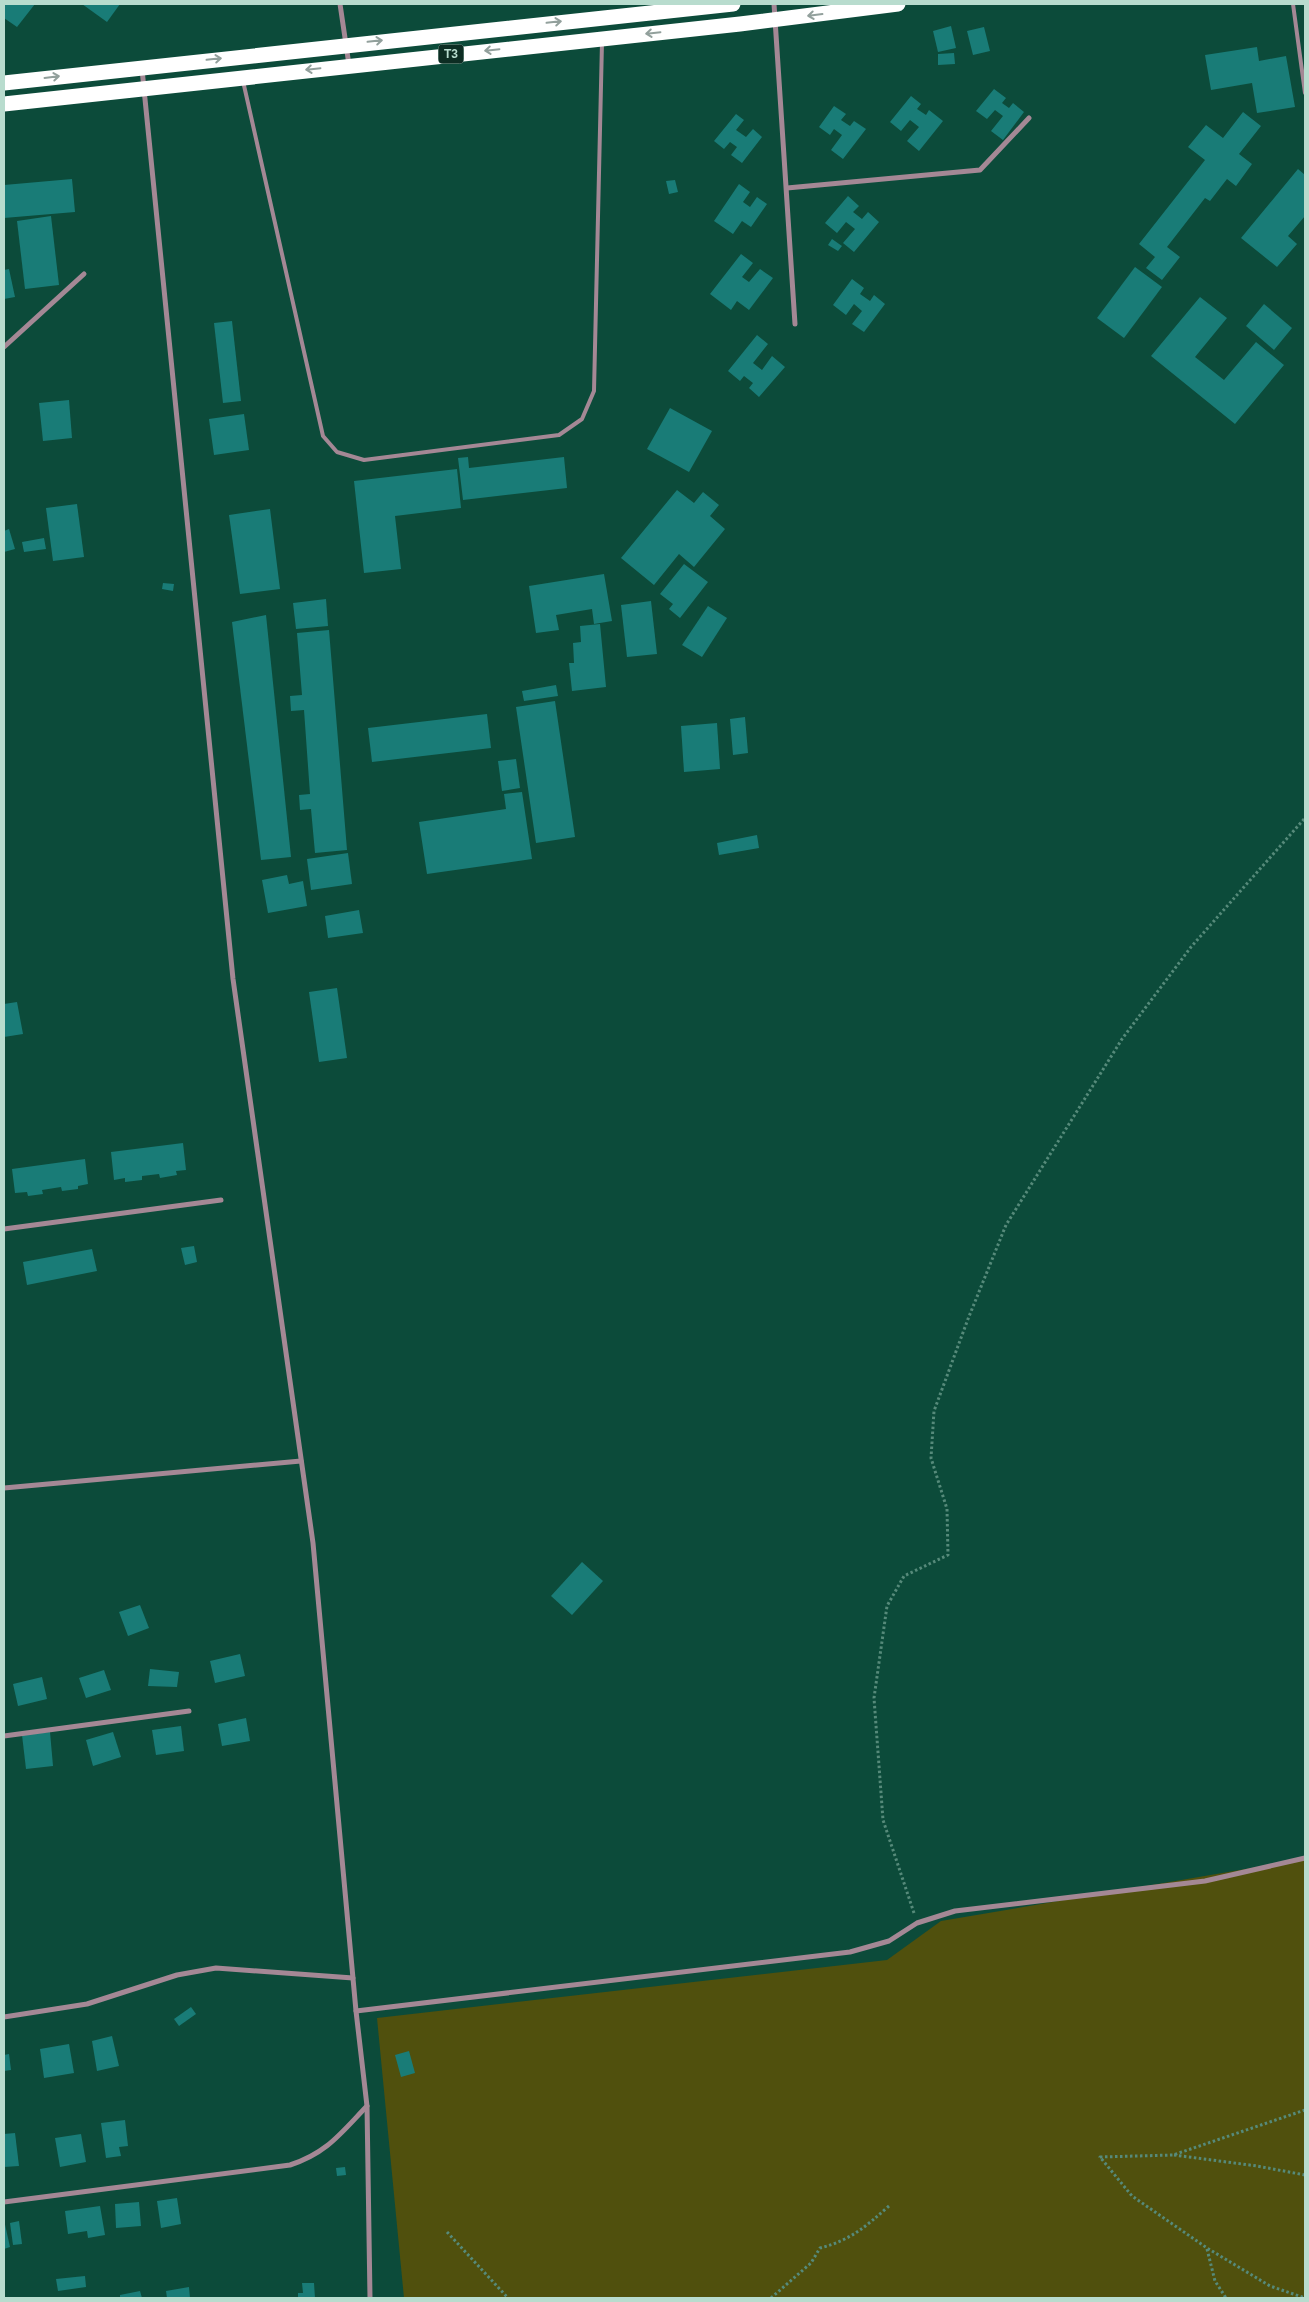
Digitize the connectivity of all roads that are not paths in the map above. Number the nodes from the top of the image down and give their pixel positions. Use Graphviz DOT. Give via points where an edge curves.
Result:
graph roads {
  1 [pos="340,4"];
  2 [pos="733,4"];
  3 [pos="774,4"];
  4 [pos="898,4"];
  5 [pos="1293,4"];
  6 [pos="776,20"];
  7 [pos="600,28"];
  8 [pos="346,44"];
  9 [pos="349,65"];
  10 [pos="142,66"];
  11 [pos="241,67"];
  12 [pos="4,83"];
  13 [pos="144,88"];
  14 [pos="1305,93"];
  15 [pos="4,104"];
  16 [pos="1029,118"];
  17 [pos="787,188"];
  18 [pos="84,274"];
  19 [pos="795,324"];
  20 [pos="4,347"];
  21 [pos="221,1200"];
  22 [pos="4,1230"];
  23 [pos="301,1461"];
  24 [pos="4,1488"];
  25 [pos="189,1711"];
  26 [pos="4,1736"];
  27 [pos="1305,1858"];
  28 [pos="353,1978"];
  29 [pos="356,2011"];
  30 [pos="4,2017"];
  31 [pos="367,2106"];
  32 [pos="4,2202"];
  33 [pos="370,2298"];
  1 -- 8 [label="street"];
  2 -- 7 [label="highway, T3"];
  3 -- 6 [label="street"];
  4 -- 6 [label="highway, T3, one-way"];
  5 -- 14 [label="lane"];
  6 -- 7 [label="highway, T3, one-way"];
  6 -- 17 [label="street"];
  8 -- 7 [label="highway, T3, one-way"];
  7 -- 9 [label="highway, T3, one-way"];
  7 -- 11 [label="lane" via="594,391 582,419 558,435 364,460 337,452 323,436"];
  8 -- 9 [label="street"];
  8 -- 11 [label="highway, T3"];
  9 -- 11 [label="highway, T3, one-way"];
  10 -- 11 [label="highway, T3, one-way"];
  12 -- 10 [label="highway, T3, one-way"];
  10 -- 13 [label="street"];
  11 -- 13 [label="highway, T3"];
  13 -- 15 [label="highway, T3"];
  13 -- 23 [label="street" via="233,979"];
  16 -- 17 [label="street" via="980,170"];
  17 -- 19 [label="street"];
  18 -- 20 [label="street"];
  21 -- 22 [label="street"];
  23 -- 24 [label="street"];
  23 -- 28 [label="street" via="313,1543"];
  25 -- 26 [label="street"];
  27 -- 29 [label="street" via="1205,1881 955,1911 917,1923 889,1940 850,1952"];
  28 -- 29 [label="street"];
  28 -- 30 [label="street" via="216,1968 177,1975 87,2004"];
  29 -- 31 [label="street"];
  31 -- 32 [label="street" via="329,2145 311,2158 290,2165"];
  31 -- 33 [label="street"];
}
